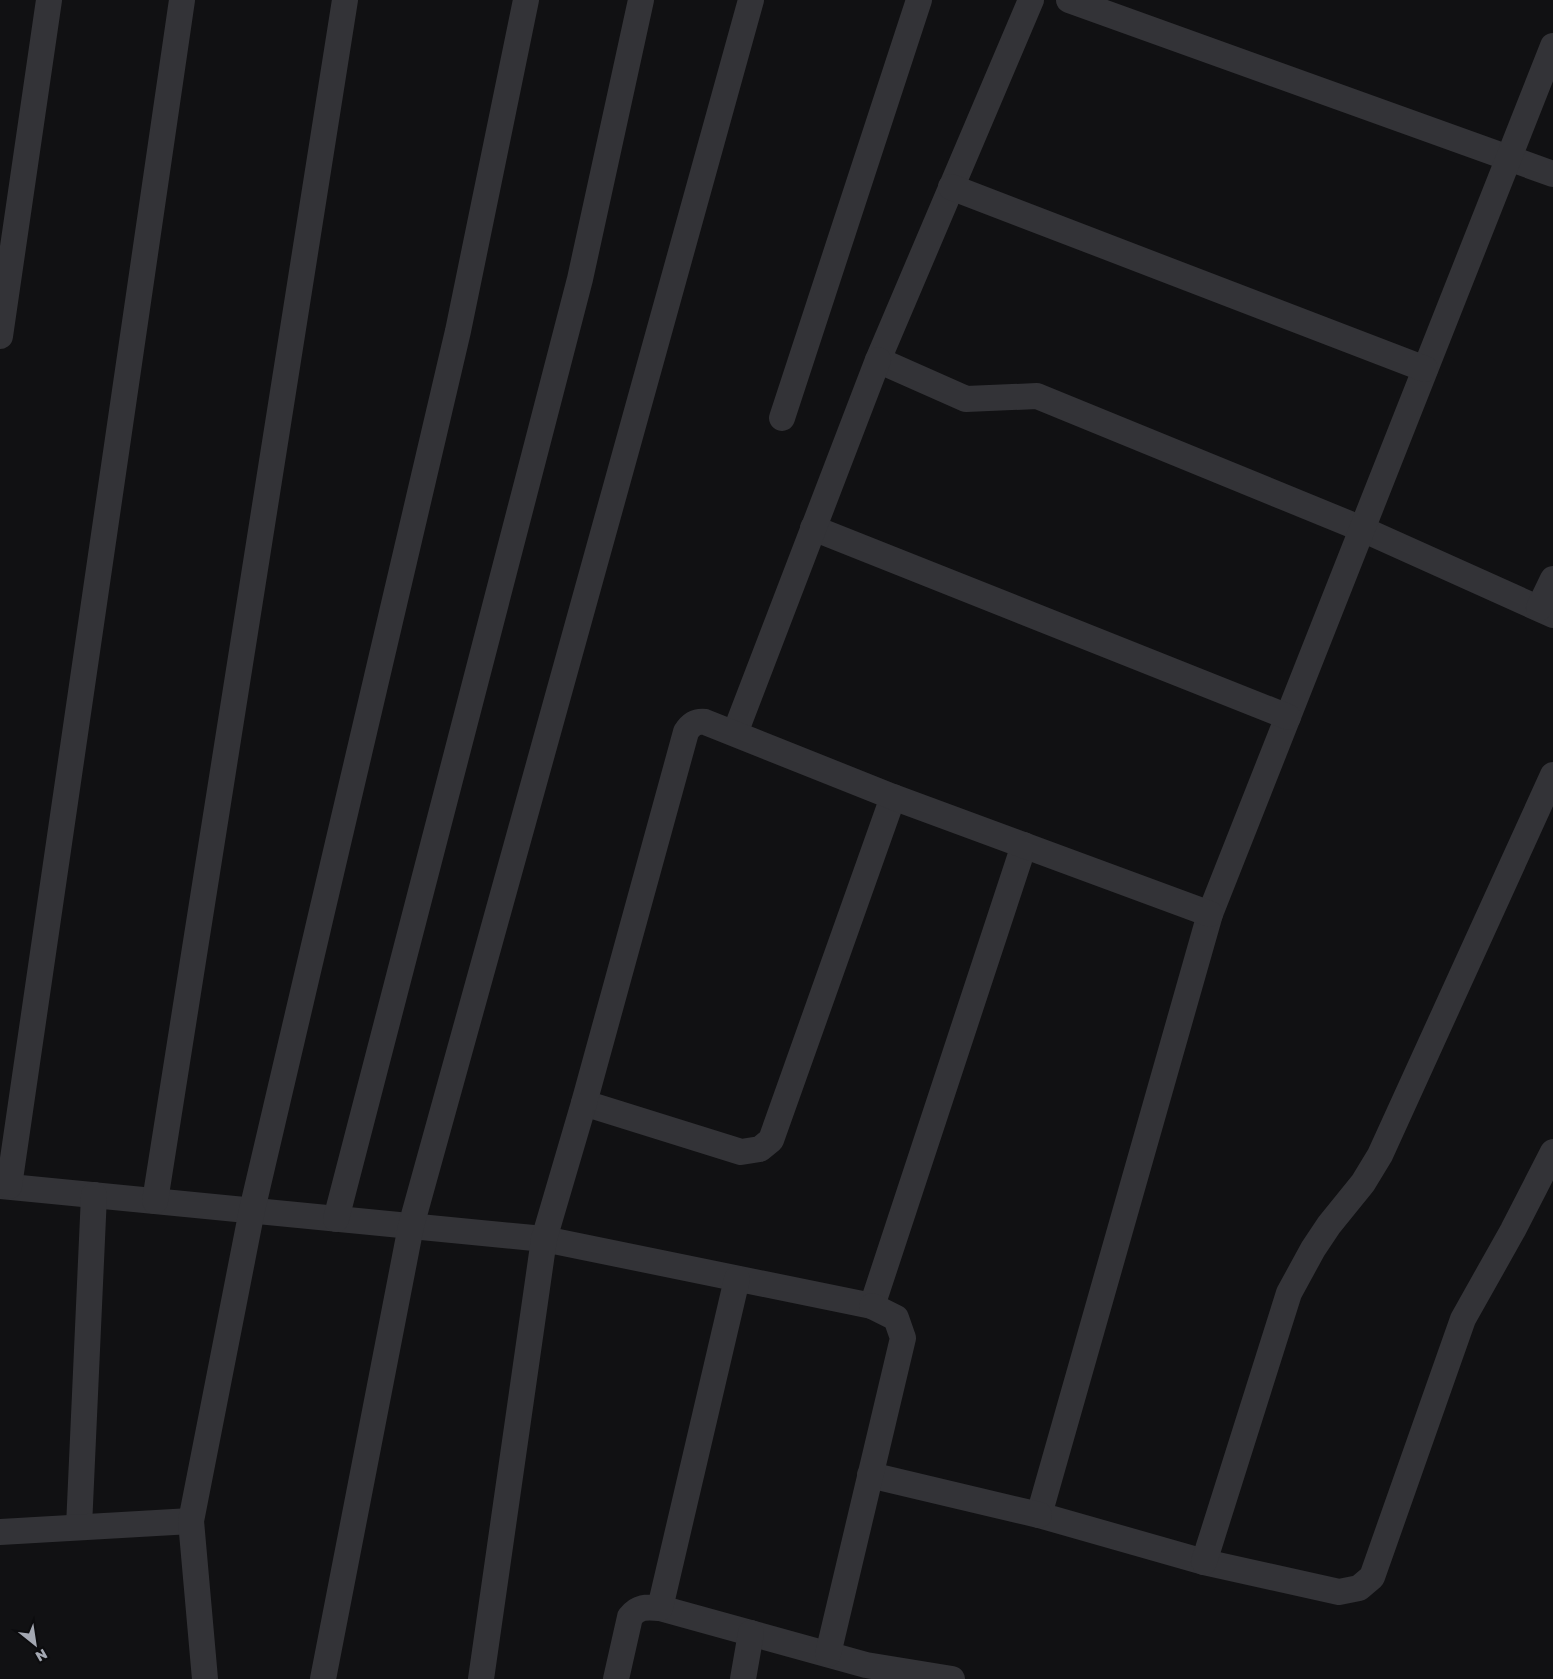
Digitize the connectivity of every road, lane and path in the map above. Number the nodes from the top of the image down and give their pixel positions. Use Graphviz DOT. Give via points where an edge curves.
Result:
graph roads {
  1 [pos="48,0"];
  2 [pos="182,0"];
  3 [pos="345,0"];
  4 [pos="526,0"];
  5 [pos="641,0"];
  6 [pos="751,0"];
  7 [pos="919,0"];
  8 [pos="1031,0"];
  9 [pos="1069,0"];
  10 [pos="1553,46"];
  11 [pos="1509,158"];
  12 [pos="1553,174"];
  13 [pos="951,187"];
  14 [pos="0,336"];
  15 [pos="878,360"];
  16 [pos="1425,369"];
  17 [pos="782,418"];
  18 [pos="814,528"];
  19 [pos="1362,529"];
  20 [pos="1553,580"];
  21 [pos="1546,612"];
  22 [pos="1288,717"];
  23 [pos="736,733"];
  24 [pos="1553,775"];
  25 [pos="893,797"];
  26 [pos="1024,845"];
  27 [pos="1210,914"];
  28 [pos="584,1103"];
  29 [pos="1553,1152"];
  30 [pos="4,1186"];
  31 [pos="94,1195"];
  32 [pos="155,1201"];
  33 [pos="252,1210"];
  34 [pos="336,1219"];
  35 [pos="411,1226"];
  36 [pos="544,1239"];
  37 [pos="737,1279"];
  38 [pos="872,1306"];
  39 [pos="870,1476"];
  40 [pos="1040,1515"];
  41 [pos="192,1521"];
  42 [pos="79,1527"];
  43 [pos="0,1532"];
  44 [pos="1204,1562"];
  45 [pos="660,1608"];
  46 [pos="751,1633"];
  47 [pos="828,1654"];
  48 [pos="865,1672"];
  49 [pos="205,1679"];
  50 [pos="322,1679"];
  51 [pos="481,1679"];
  52 [pos="616,1679"];
  53 [pos="743,1679"];
  54 [pos="952,1679"];
  1 -- 14 [label="street"];
  2 -- 30 [label="street"];
  3 -- 32 [label="street"];
  4 -- 33 [label="street" via="458,331"];
  5 -- 34 [label="street" via="580,279"];
  6 -- 35 [label="street"];
  7 -- 17 [label="street"];
  8 -- 13 [label="street"];
  9 -- 11 [label="street"];
  10 -- 11 [label="street"];
  11 -- 12 [label="street"];
  11 -- 16 [label="street"];
  13 -- 15 [label="street"];
  13 -- 16 [label="street"];
  15 -- 18 [label="street"];
  15 -- 19 [label="street" via="966,399 1037,396"];
  16 -- 19 [label="street"];
  18 -- 22 [label="street"];
  18 -- 23 [label="street"];
  19 -- 21 [label="street"];
  19 -- 22 [label="street"];
  20 -- 21 [label="street"];
  22 -- 27 [label="street"];
  23 -- 25 [label="street"];
  23 -- 28 [label="street" via="700,722 686,732"];
  24 -- 44 [label="street" via="1380,1155 1363,1183 1328,1225 1289,1293"];
  25 -- 26 [label="street"];
  25 -- 28 [label="street" via="771,1140 760,1149 741,1152"];
  26 -- 27 [label="street"];
  26 -- 38 [label="street"];
  27 -- 40 [label="street"];
  28 -- 36 [label="street"];
  29 -- 44 [label="street" via="1464,1319 1372,1577 1359,1588 1339,1592"];
  30 -- 31 [label="street"];
  31 -- 32 [label="street"];
  31 -- 42 [label="street"];
  32 -- 33 [label="street"];
  33 -- 34 [label="street"];
  33 -- 41 [label="street"];
  34 -- 35 [label="street"];
  35 -- 36 [label="street"];
  35 -- 50 [label="street"];
  36 -- 37 [label="street"];
  36 -- 51 [label="street"];
  37 -- 38 [label="street"];
  37 -- 45 [label="street"];
  38 -- 39 [label="street" via="896,1318 903,1338"];
  39 -- 40 [label="street"];
  39 -- 47 [label="street"];
  40 -- 44 [label="street"];
  41 -- 42 [label="street"];
  41 -- 49 [label="street"];
  42 -- 43 [label="street"];
  45 -- 46 [label="street"];
  45 -- 52 [label="street" via="644,1607 635,1610 630,1617"];
  46 -- 47 [label="street"];
  46 -- 53 [label="street"];
  47 -- 48 [label="street"];
  48 -- 54 [label="street"];
}
